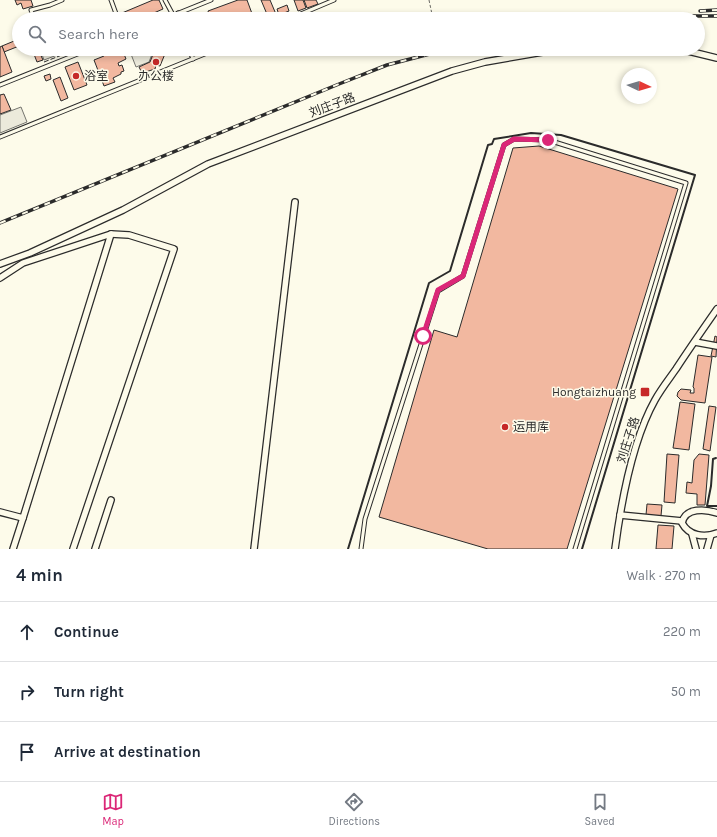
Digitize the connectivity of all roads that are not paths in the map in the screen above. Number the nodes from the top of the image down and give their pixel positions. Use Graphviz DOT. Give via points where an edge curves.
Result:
graph roads {
  1 [pos="62,0"];
  2 [pos="111,0"];
  3 [pos="165,0"];
  4 [pos="211,0"];
  5 [pos="334,0"];
  6 [pos="32,12"];
  7 [pos="115,12"];
  8 [pos="171,12"];
  9 [pos="181,12"];
  10 [pos="306,12"];
  11 [pos="705,55"];
  12 [pos="72,56"];
  13 [pos="192,56"];
  14 [pos="200,56"];
  15 [pos="520,56"];
  16 [pos="717,58"];
  17 [pos="193,59"];
  18 [pos="0,85"];
  19 [pos="0,138"];
  20 [pos="295,202"];
  21 [pos="111,234"];
  22 [pos="0,264"];
  23 [pos="0,278"];
  24 [pos="717,309"];
  25 [pos="695,342"];
  26 [pos="717,346"];
  27 [pos="111,500"];
  28 [pos="0,512"];
  29 [pos="717,513"];
  30 [pos="620,515"];
  31 [pos="23,518"];
  32 [pos="682,522"];
  33 [pos="692,534"];
  34 [pos="714,534"];
  35 [pos="13,549"];
  36 [pos="73,549"];
  37 [pos="95,549"];
  38 [pos="254,549"];
  39 [pos="361,549"];
  40 [pos="575,549"];
  41 [pos="615,549"];
  42 [pos="696,549"];
  43 [pos="707,549"];
  1 -- 6 [label="lane" via="31,10"];
  2 -- 7 [label="lane"];
  3 -- 8 [label="lane"];
  4 -- 9 [label="lane"];
  5 -- 10 [label="lane"];
  11 -- 16 [label="street"];
  12 -- 18 [label="lane"];
  13 -- 17 [label="lane"];
  14 -- 17 [label="lane"];
  15 -- 22 [label="street, 刘庄子路" via="452,70 208,164 123,210"];
  17 -- 19 [label="lane"];
  20 -- 38 [label="street"];
  21 -- 23 [label="street" via="24,263"];
  21 -- 31 [label="street"];
  21 -- 36 [label="street" via="129,235 174,249"];
  24 -- 25 [label="street, 刘庄子路"];
  25 -- 26 [label="street"];
  25 -- 30 [label="street, 刘庄子路" via="656,399 647,417 640,434"];
  27 -- 37 [label="street"];
  28 -- 31 [label="street"];
  29 -- 32 [label="street" via="698,510 691,512"];
  30 -- 32 [label="street"];
  30 -- 41 [label="street, 刘庄子路"];
  31 -- 35 [label="street"];
  32 -- 33 [label="street"];
  33 -- 34 [label="street"];
  33 -- 42 [label="street"];
  34 -- 43 [label="street"];
  39 -- 40 [label="lane" via="365,519 438,290 463,276 504,145 514,139 548,140 686,183"];
}
